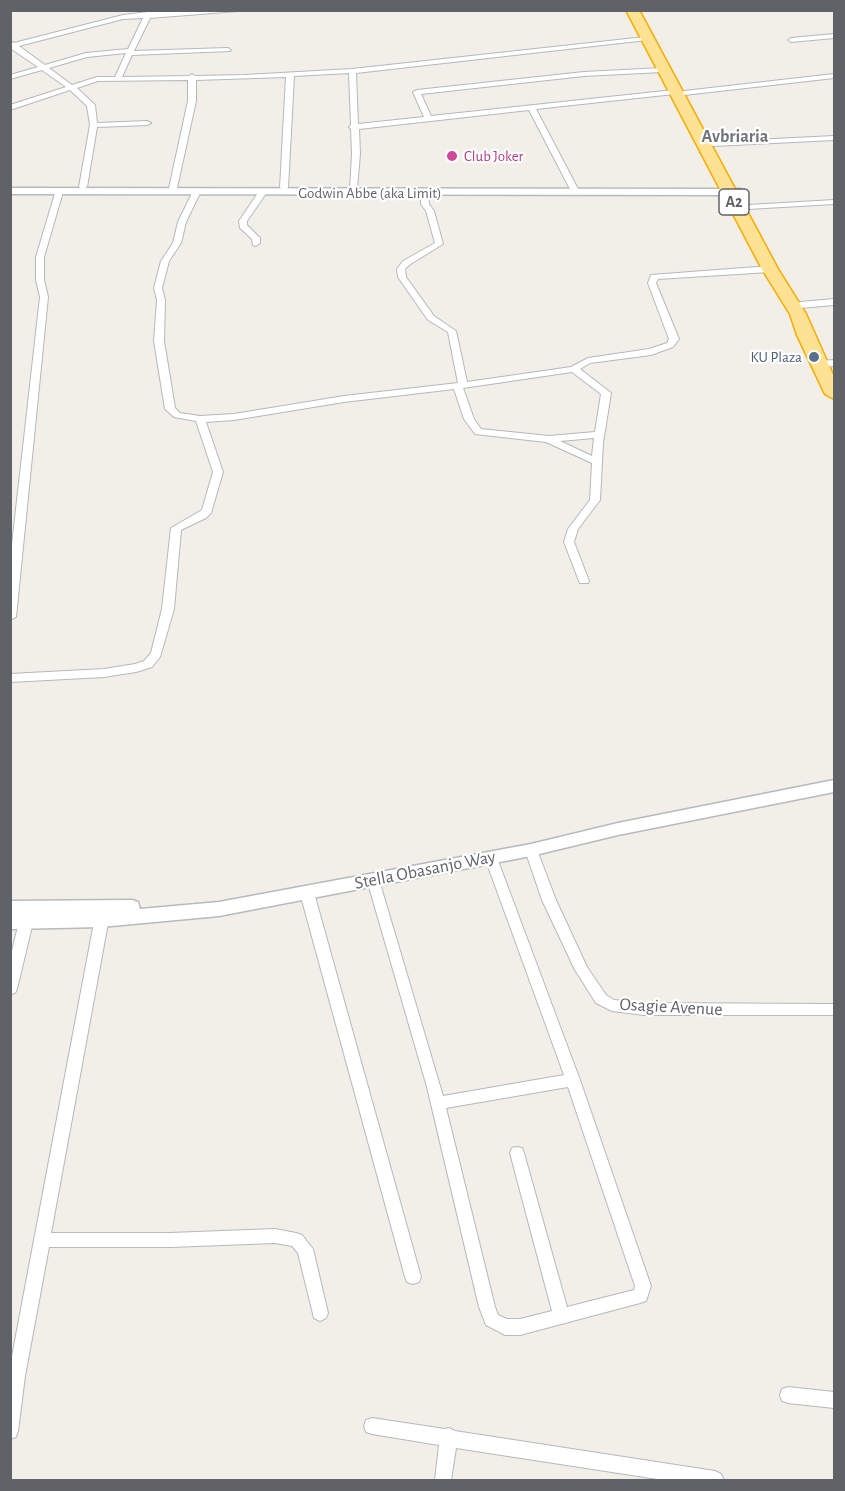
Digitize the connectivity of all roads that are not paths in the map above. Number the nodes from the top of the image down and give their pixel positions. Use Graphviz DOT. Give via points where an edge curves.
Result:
graph roads {
  1 [pos="247,10"];
  2 [pos="632,10"];
  3 [pos="640,10"];
  4 [pos="148,14"];
  5 [pos="834,36"];
  6 [pos="645,39"];
  7 [pos="791,40"];
  8 [pos="12,45"];
  9 [pos="228,50"];
  10 [pos="129,52"];
  11 [pos="41,67"];
  12 [pos="662,70"];
  13 [pos="352,71"];
  14 [pos="290,75"];
  15 [pos="10,76"];
  16 [pos="192,76"];
  17 [pos="834,76"];
  18 [pos="117,78"];
  19 [pos="72,88"];
  20 [pos="679,92"];
  21 [pos="10,108"];
  22 [pos="532,108"];
  23 [pos="429,119"];
  24 [pos="147,123"];
  25 [pos="94,126"];
  26 [pos="353,127"];
  27 [pos="834,138"];
  28 [pos="713,144"];
  29 [pos="10,187"];
  30 [pos="83,187"];
  31 [pos="173,188"];
  32 [pos="284,188"];
  33 [pos="353,188"];
  34 [pos="574,189"];
  35 [pos="734,190"];
  36 [pos="10,191"];
  37 [pos="59,192"];
  38 [pos="263,192"];
  39 [pos="196,193"];
  40 [pos="424,193"];
  41 [pos="834,202"];
  42 [pos="748,207"];
  43 [pos="256,243"];
  44 [pos="770,269"];
  45 [pos="834,303"];
  46 [pos="800,305"];
  47 [pos="834,362"];
  48 [pos="819,364"];
  49 [pos="574,369"];
  50 [pos="460,386"];
  51 [pos="834,394"];
  52 [pos="200,419"];
  53 [pos="600,434"];
  54 [pos="549,439"];
  55 [pos="597,462"];
  56 [pos="584,581"];
  57 [pos="10,617"];
  58 [pos="10,678"];
  59 [pos="834,778"];
  60 [pos="834,786"];
  61 [pos="531,850"];
  62 [pos="491,858"];
  63 [pos="373,879"];
  64 [pos="307,892"];
  65 [pos="10,908"];
  66 [pos="102,914"];
  67 [pos="18,922"];
  68 [pos="10,988"];
  69 [pos="834,1010"];
  70 [pos="573,1080"];
  71 [pos="437,1103"];
  72 [pos="517,1153"];
  73 [pos="42,1240"];
  74 [pos="413,1277"];
  75 [pos="320,1313"];
  76 [pos="561,1316"];
  77 [pos="788,1395"];
  78 [pos="834,1400"];
  79 [pos="372,1426"];
  80 [pos="10,1431"];
  81 [pos="449,1436"];
  82 [pos="443,1480"];
  83 [pos="715,1480"];
  1 -- 4 [label="street"];
  2 -- 6 [label="highway, A2"];
  3 -- 20 [label="highway, A2"];
  4 -- 8 [label="street"];
  4 -- 10 [label="street"];
  5 -- 7 [label="street"];
  6 -- 12 [label="highway, A2"];
  6 -- 13 [label="street"];
  8 -- 11 [label="street"];
  9 -- 10 [label="street"];
  10 -- 11 [label="street" via="86,55"];
  10 -- 18 [label="street"];
  11 -- 15 [label="street"];
  11 -- 19 [label="street"];
  12 -- 20 [label="highway, A2"];
  12 -- 23 [label="street" via="584,74 415,93"];
  13 -- 14 [label="street"];
  13 -- 26 [label="street"];
  14 -- 16 [label="street"];
  14 -- 32 [label="street"];
  16 -- 18 [label="street"];
  16 -- 31 [label="street" via="192,101"];
  17 -- 20 [label="street"];
  18 -- 19 [label="street" via="97,79"];
  19 -- 21 [label="street"];
  19 -- 25 [label="street" via="91,105"];
  20 -- 22 [label="street"];
  20 -- 28 [label="highway, A2"];
  20 -- 35 [label="highway, A2"];
  22 -- 23 [label="street"];
  22 -- 34 [label="street"];
  23 -- 26 [label="street"];
  24 -- 25 [label="street"];
  25 -- 30 [label="street"];
  26 -- 33 [label="street"];
  27 -- 28 [label="street"];
  28 -- 35 [label="highway, A2"];
  29 -- 30 [label="street, Godwin Abbe (aka Limit)"];
  30 -- 31 [label="street, Godwin Abbe (aka Limit)"];
  31 -- 32 [label="street, Godwin Abbe (aka Limit)"];
  32 -- 33 [label="street, Godwin Abbe (aka Limit)"];
  33 -- 34 [label="street, Godwin Abbe (aka Limit)"];
  34 -- 35 [label="street, Godwin Abbe (aka Limit)"];
  35 -- 40 [label="street, Godwin Abbe (aka Limit)"];
  35 -- 42 [label="highway, A2"];
  35 -- 44 [label="highway, A2"];
  36 -- 37 [label="street, Godwin Abbe (aka Limit)"];
  37 -- 39 [label="street, Godwin Abbe (aka Limit)"];
  37 -- 57 [label="street" via="40,257 44,297"];
  38 -- 39 [label="street, Godwin Abbe (aka Limit)"];
  38 -- 40 [label="street, Godwin Abbe (aka Limit)"];
  38 -- 43 [label="street" via="243,222"];
  39 -- 52 [label="street" via="177,243 165,261 158,288 161,364 170,409 177,415"];
  40 -- 50 [label="street" via="439,244 400,269 431,318 452,331"];
  41 -- 42 [label="street"];
  42 -- 46 [label="highway, A2"];
  44 -- 48 [label="highway, A2" via="798,314"];
  44 -- 49 [label="street" via="654,277 652,283 674,339 670,345 651,352 588,361"];
  45 -- 46 [label="street"];
  46 -- 47 [label="highway, A2"];
  47 -- 48 [label="street"];
  48 -- 51 [label="highway, A2"];
  49 -- 50 [label="street"];
  49 -- 53 [label="street" via="606,393"];
  50 -- 52 [label="street"];
  50 -- 54 [label="street" via="469,419 478,432"];
  52 -- 58 [label="street" via="218,472 207,511 176,528 168,609 156,654 148,664 104,673"];
  53 -- 54 [label="street"];
  53 -- 55 [label="street"];
  54 -- 55 [label="street"];
  55 -- 56 [label="street" via="595,500 569,542"];
  59 -- 66 [label="street" via="431,860 234,896"];
  60 -- 61 [label="street, Stella Obasanjo Way"];
  61 -- 62 [label="street, Stella Obasanjo Way"];
  61 -- 69 [label="street, Osagie Avenue" via="582,970 601,999 612,1005 644,1009"];
  62 -- 63 [label="street, Stella Obasanjo Way"];
  62 -- 70 [label="street"];
  63 -- 64 [label="street, Stella Obasanjo Way"];
  63 -- 71 [label="street"];
  64 -- 66 [label="street, Stella Obasanjo Way" via="186,914"];
  64 -- 74 [label="street"];
  65 -- 66 [label="street"];
  66 -- 67 [label="street, Stella Obasanjo Way"];
  66 -- 73 [label="street"];
  67 -- 68 [label="street"];
  70 -- 71 [label="street"];
  70 -- 76 [label="street" via="644,1290 640,1296"];
  71 -- 76 [label="street" via="492,1320 505,1327 520,1327"];
  72 -- 76 [label="street"];
  73 -- 75 [label="street" via="275,1236 296,1240 305,1249"];
  73 -- 80 [label="street"];
  77 -- 78 [label="street"];
  79 -- 81 [label="street"];
  81 -- 82 [label="street"];
  81 -- 83 [label="street"];
}
